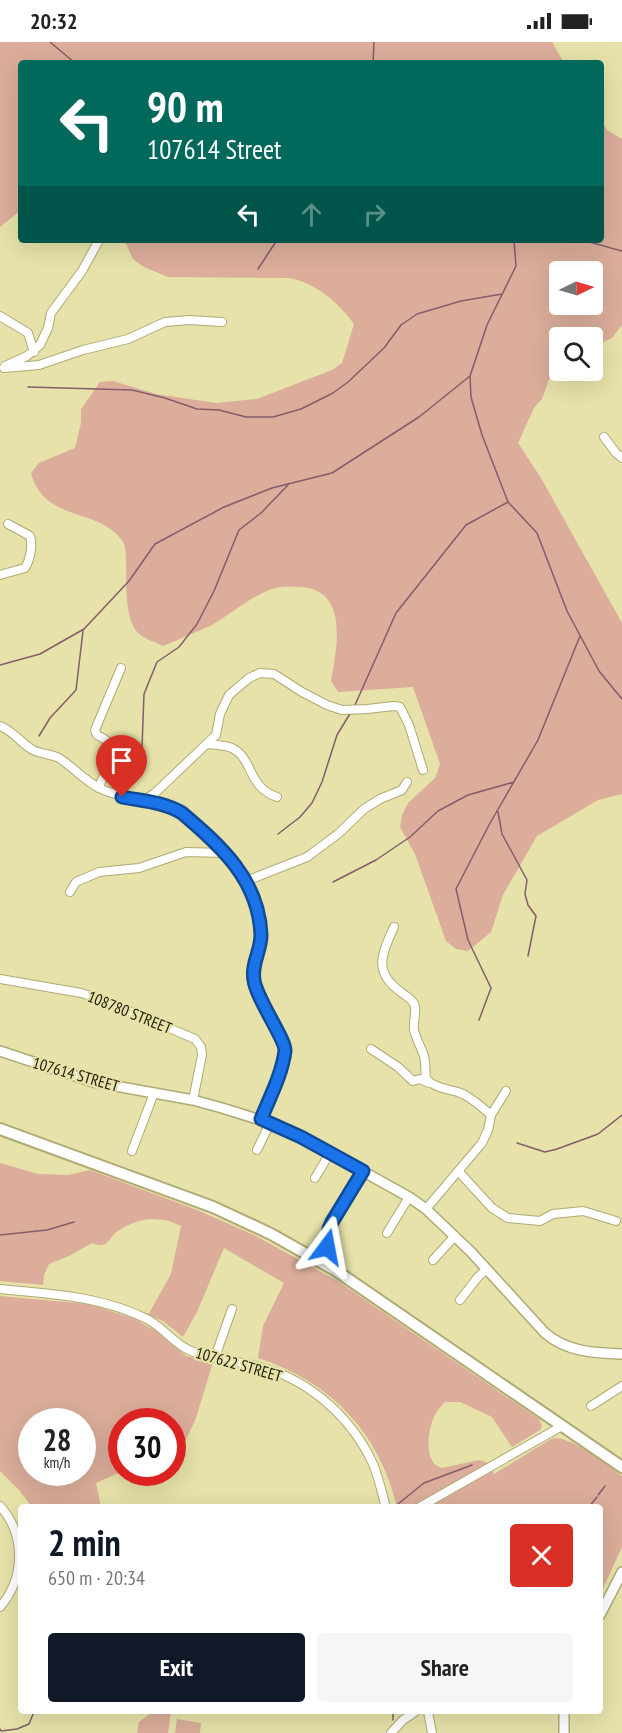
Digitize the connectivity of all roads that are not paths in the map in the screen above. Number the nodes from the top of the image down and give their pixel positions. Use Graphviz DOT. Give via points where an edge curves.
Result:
graph roads {
  1 [pos="97,243"];
  2 [pos="0,316"];
  3 [pos="222,322"];
  4 [pos="34,351"];
  5 [pos="2,370"];
  6 [pos="604,437"];
  7 [pos="622,458"];
  8 [pos="8,524"];
  9 [pos="0,575"];
  10 [pos="121,668"];
  11 [pos="0,726"];
  12 [pos="208,744"];
  13 [pos="423,770"];
  14 [pos="407,782"];
  15 [pos="99,788"];
  16 [pos="277,797"];
  17 [pos="143,801"];
  18 [pos="225,853"];
  19 [pos="246,881"];
  20 [pos="70,892"];
  21 [pos="394,927"];
  22 [pos="0,979"];
  23 [pos="371,1049"];
  24 [pos="0,1051"];
  25 [pos="431,1084"];
  26 [pos="506,1091"];
  27 [pos="154,1093"];
  28 [pos="193,1100"];
  29 [pos="491,1115"];
  30 [pos="266,1121"];
  31 [pos="0,1129"];
  32 [pos="257,1150"];
  33 [pos="132,1151"];
  34 [pos="330,1153"];
  35 [pos="363,1171"];
  36 [pos="459,1173"];
  37 [pos="315,1178"];
  38 [pos="409,1197"];
  39 [pos="426,1209"];
  40 [pos="616,1221"];
  41 [pos="387,1233"];
  42 [pos="455,1236"];
  43 [pos="433,1260"];
  44 [pos="329,1267"];
  45 [pos="487,1269"];
  46 [pos="0,1289"];
  47 [pos="460,1300"];
  48 [pos="232,1309"];
  49 [pos="622,1354"];
  50 [pos="215,1357"];
  51 [pos="622,1386"];
  52 [pos="591,1406"];
  53 [pos="562,1426"];
  54 [pos="622,1467"];
  55 [pos="385,1504"];
  56 [pos="425,1504"];
  57 [pos="0,1506"];
  58 [pos="18,1549"];
  59 [pos="18,1569"];
  60 [pos="622,1572"];
  61 [pos="0,1607"];
  62 [pos="603,1609"];
  63 [pos="412,1714"];
  64 [pos="428,1714"];
  65 [pos="561,1714"];
  66 [pos="391,1733"];
  67 [pos="432,1733"];
  68 [pos="564,1733"];
  1 -- 4 [label="street" via="51,313 43,339"];
  2 -- 4 [label="street" via="28,333"];
  3 -- 5 [label="street" via="165,322 128,339 39,365"];
  4 -- 5 [label="street"];
  6 -- 7 [label="street"];
  8 -- 9 [label="street" via="30,536 30,550 25,568"];
  10 -- 15 [label="street" via="95,730 110,743 114,754"];
  11 -- 15 [label="street" via="34,750 55,756"];
  12 -- 13 [label="street" via="217,733 229,695 249,678 268,672 342,710 400,707"];
  12 -- 16 [label="street" via="233,749 244,759 262,790"];
  12 -- 17 [label="street"];
  14 -- 19 [label="street" via="402,790 364,809 307,857"];
  15 -- 17 [label="street"];
  17 -- 18 [label="street" via="182,813"];
  18 -- 19 [label="street"];
  18 -- 20 [label="street" via="186,852 139,868 99,873 76,882"];
  19 -- 30 [label="street" via="261,937 254,981 285,1051"];
  21 -- 25 [label="street" via="383,950 383,968 393,987 415,1005 414,1029 426,1079"];
  22 -- 28 [label="street, 108780 STREET" via="81,993 195,1039 202,1055"];
  23 -- 25 [label="street" via="413,1081 420,1079"];
  24 -- 27 [label="street, 107614 STREET" via="78,1078"];
  25 -- 29 [label="street" via="462,1094"];
  26 -- 29 [label="street"];
  27 -- 28 [label="street, 107614 STREET"];
  27 -- 33 [label="street"];
  28 -- 30 [label="street, 107614 STREET"];
  29 -- 36 [label="street" via="483,1143"];
  30 -- 32 [label="street"];
  30 -- 34 [label="street, 107614 STREET"];
  31 -- 44 [label="main road" via="213,1207 272,1234"];
  34 -- 35 [label="street, 107614 STREET"];
  34 -- 37 [label="street"];
  35 -- 38 [label="street, 107614 STREET"];
  35 -- 44 [label="street" via="329,1229"];
  36 -- 39 [label="street"];
  36 -- 40 [label="street" via="492,1208 508,1218 540,1221 553,1214 583,1211"];
  38 -- 39 [label="street, 107614 STREET"];
  38 -- 41 [label="street"];
  39 -- 42 [label="street, 107614 STREET"];
  42 -- 43 [label="street"];
  42 -- 45 [label="street, 107614 STREET"];
  44 -- 53 [label="main road"];
  45 -- 47 [label="street"];
  45 -- 49 [label="street, 107614 STREET" via="559,1344 574,1350"];
  46 -- 50 [label="street, 107622 STREET" via="98,1300 145,1318 190,1350"];
  48 -- 50 [label="street"];
  50 -- 55 [label="street, 107622 STREET" via="285,1375 332,1407 365,1448"];
  51 -- 52 [label="street"];
  53 -- 54 [label="main road"];
  53 -- 56 [label="street"];
  57 -- 58 [label="street" via="8,1517"];
  59 -- 61 [label="street" via="15,1583"];
  60 -- 62 [label="street"];
  63 -- 66 [label="street"];
  64 -- 67 [label="street"];
  65 -- 68 [label="street"];
}
